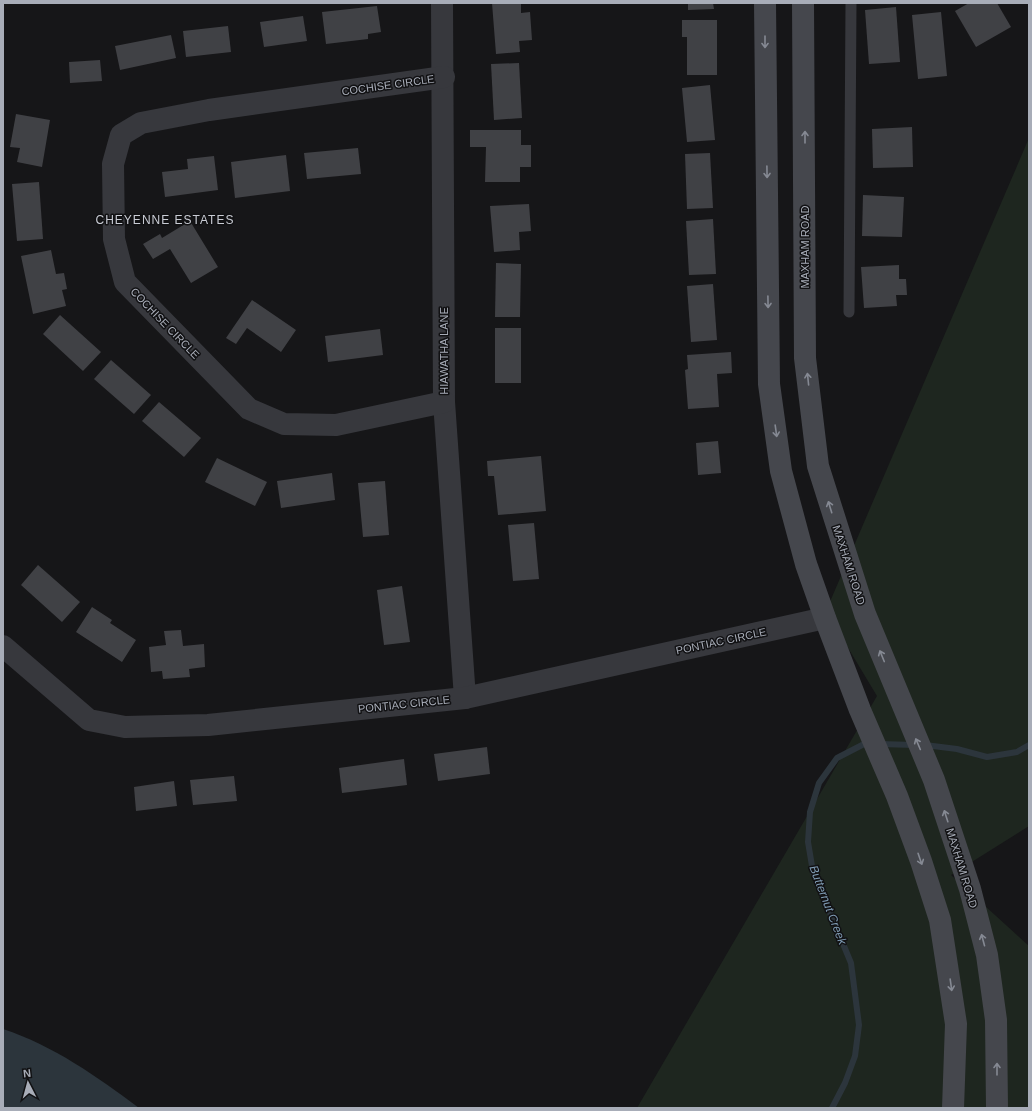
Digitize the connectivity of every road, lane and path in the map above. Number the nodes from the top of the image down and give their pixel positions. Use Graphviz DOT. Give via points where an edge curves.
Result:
graph roads {
  1 [pos="442,3"];
  2 [pos="765,3"];
  3 [pos="803,3"];
  4 [pos="851,3"];
  5 [pos="444,77"];
  6 [pos="849,312"];
  7 [pos="444,402"];
  8 [pos="825,618"];
  9 [pos="3,646"];
  10 [pos="465,698"];
  11 [pos="953,1108"];
  12 [pos="997,1108"];
  1 -- 5 [label="street, HIAWATHA LANE"];
  2 -- 8 [label="main road, one-way" via="769,384 781,472 806,564"];
  12 -- 3 [label="main road, MAXHAM ROAD, one-way" via="996,1020 987,955 970,889 934,780 864,614 818,466 806,358"];
  4 -- 6 [label="lane"];
  5 -- 7 [label="street, HIAWATHA LANE"];
  5 -- 7 [label="street, COCHISE CIRCLE" via="209,110 140,123 121,135 113,164 114,239 125,282 249,409 284,424 336,425"];
  7 -- 10 [label="street, HIAWATHA LANE"];
  8 -- 10 [label="street, PONTIAC CIRCLE"];
  8 -- 11 [label="main road, one-way" via="860,710 897,796 921,861 941,928 956,1024"];
  9 -- 10 [label="street, PONTIAC CIRCLE" via="88,720 125,727 208,725"];
}
